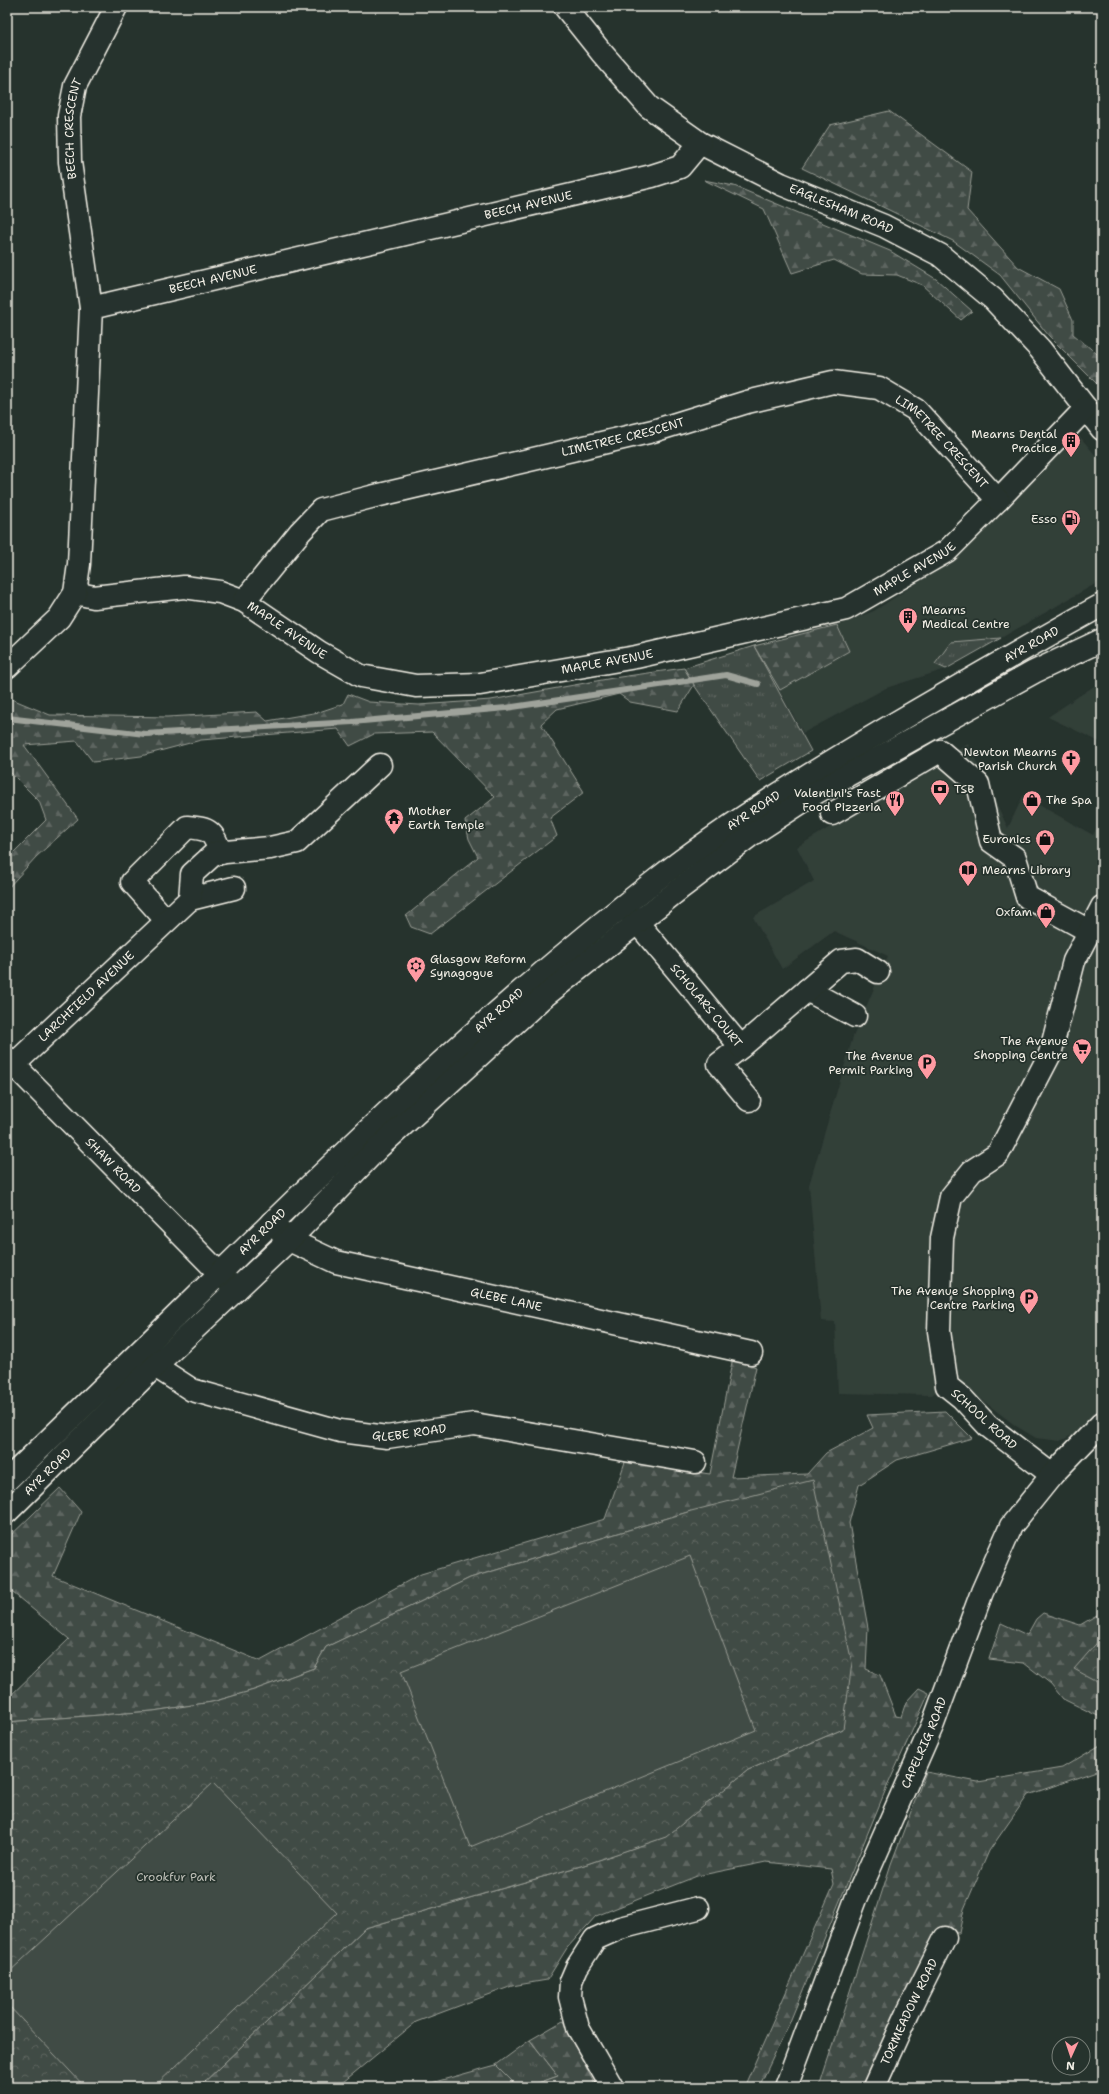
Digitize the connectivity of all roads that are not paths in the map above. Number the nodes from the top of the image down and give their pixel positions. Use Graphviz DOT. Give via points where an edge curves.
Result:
graph roads {
  1 [pos="116,7"];
  2 [pos="565,7"];
  3 [pos="700,143"];
  4 [pos="91,308"];
  5 [pos="1086,408"];
  6 [pos="1102,429"];
  7 [pos="998,500"];
  8 [pos="75,593"];
  9 [pos="244,601"];
  10 [pos="1102,606"];
  11 [pos="1102,640"];
  12 [pos="7,667"];
  13 [pos="380,764"];
  14 [pos="832,814"];
  15 [pos="221,853"];
  16 [pos="234,888"];
  17 [pos="190,899"];
  18 [pos="623,906"];
  19 [pos="1102,907"];
  20 [pos="166,920"];
  21 [pos="637,923"];
  22 [pos="1089,931"];
  23 [pos="878,972"];
  24 [pos="807,990"];
  25 [pos="855,1016"];
  26 [pos="741,1047"];
  27 [pos="9,1065"];
  28 [pos="749,1100"];
  29 [pos="271,1223"];
  30 [pos="289,1240"];
  31 [pos="220,1273"];
  32 [pos="236,1290"];
  33 [pos="140,1351"];
  34 [pos="751,1353"];
  35 [pos="154,1366"];
  36 [pos="1102,1423"];
  37 [pos="695,1462"];
  38 [pos="1052,1475"];
  39 [pos="7,1480"];
  40 [pos="7,1512"];
  41 [pos="698,1908"];
  42 [pos="945,1938"];
  43 [pos="612,2087"];
  44 [pos="786,2087"];
  45 [pos="874,2087"];
  1 -- 4 [label="street, BEECH CRESCENT" via="75,86 68,116 70,162"];
  2 -- 3 [label="street, EAGLESHAM ROAD" via="649,107"];
  3 -- 4 [label="street, BEECH AVENUE" via="680,167 652,176"];
  3 -- 5 [label="street, EAGLESHAM ROAD" via="781,184 884,226 940,255 993,299 1040,349"];
  4 -- 8 [label="street" via="79,564"];
  5 -- 6 [label="street, EAGLESHAM ROAD"];
  5 -- 7 [label="street, MAPLE AVENUE"];
  7 -- 9 [label="street, MAPLE AVENUE" via="947,551 846,610 636,657 480,684 416,686 361,676 319,652"];
  7 -- 9 [label="street, LIMETREE CRESCENT" via="916,410 879,388 833,382 747,402 653,431 371,496 321,510"];
  8 -- 9 [label="street, MAPLE AVENUE" via="94,597 184,587 220,592"];
  8 -- 12 [label="street" via="59,618"];
  10 -- 18 [label="street, AYR ROAD" via="996,663 825,765 738,820"];
  11 -- 21 [label="street, AYR ROAD" via="1034,672 817,792 750,835"];
  13 -- 15 [label="street" via="297,842 270,848"];
  14 -- 22 [label="street" via="940,751 978,784 990,841 1015,858 1027,897"];
  15 -- 17 [label="street" via="215,853 192,874"];
  15 -- 20 [label="street" via="214,837 205,828 187,828 132,882"];
  16 -- 17 [label="street"];
  17 -- 20 [label="street, LARCHFIELD AVENUE"];
  18 -- 21 [label="street, SCHOLARS COURT"];
  18 -- 29 [label="street, AYR ROAD" via="546,968"];
  19 -- 22 [label="street"];
  20 -- 27 [label="street, LARCHFIELD AVENUE"];
  21 -- 26 [label="street, SCHOLARS COURT"];
  21 -- 30 [label="street, AYR ROAD" via="541,999 377,1149"];
  22 -- 38 [label="street, SCHOOL ROAD" via="1074,961 1050,1054 998,1154 972,1172 951,1197 942,1238 939,1331 947,1386 988,1426"];
  23 -- 24 [label="street" via="857,960 841,961"];
  24 -- 25 [label="street"];
  24 -- 26 [label="street"];
  26 -- 28 [label="street, SCHOLARS COURT" via="719,1064"];
  27 -- 31 [label="street, SHAW ROAD"];
  29 -- 30 [label="street, GLEBE LANE"];
  29 -- 31 [label="street, AYR ROAD"];
  30 -- 32 [label="street, AYR ROAD"];
  30 -- 34 [label="street, GLEBE LANE" via="336,1262"];
  31 -- 32 [label="street, SHAW ROAD"];
  31 -- 33 [label="street, AYR ROAD"];
  32 -- 35 [label="street, AYR ROAD"];
  33 -- 35 [label="street, GLEBE ROAD"];
  33 -- 39 [label="street, AYR ROAD"];
  35 -- 37 [label="street, GLEBE ROAD" via="192,1390 340,1431 387,1437 474,1424"];
  35 -- 40 [label="street, AYR ROAD"];
  36 -- 38 [label="street, CAPELRIG ROAD"];
  38 -- 44 [label="street, CAPELRIG ROAD" via="1011,1526 982,1592 933,1724 856,1899"];
  41 -- 43 [label="street" via="620,1928 595,1939 577,1967 571,1981 570,1997 578,2028"];
  42 -- 45 [label="street, TORMEADOW ROAD"];
}
